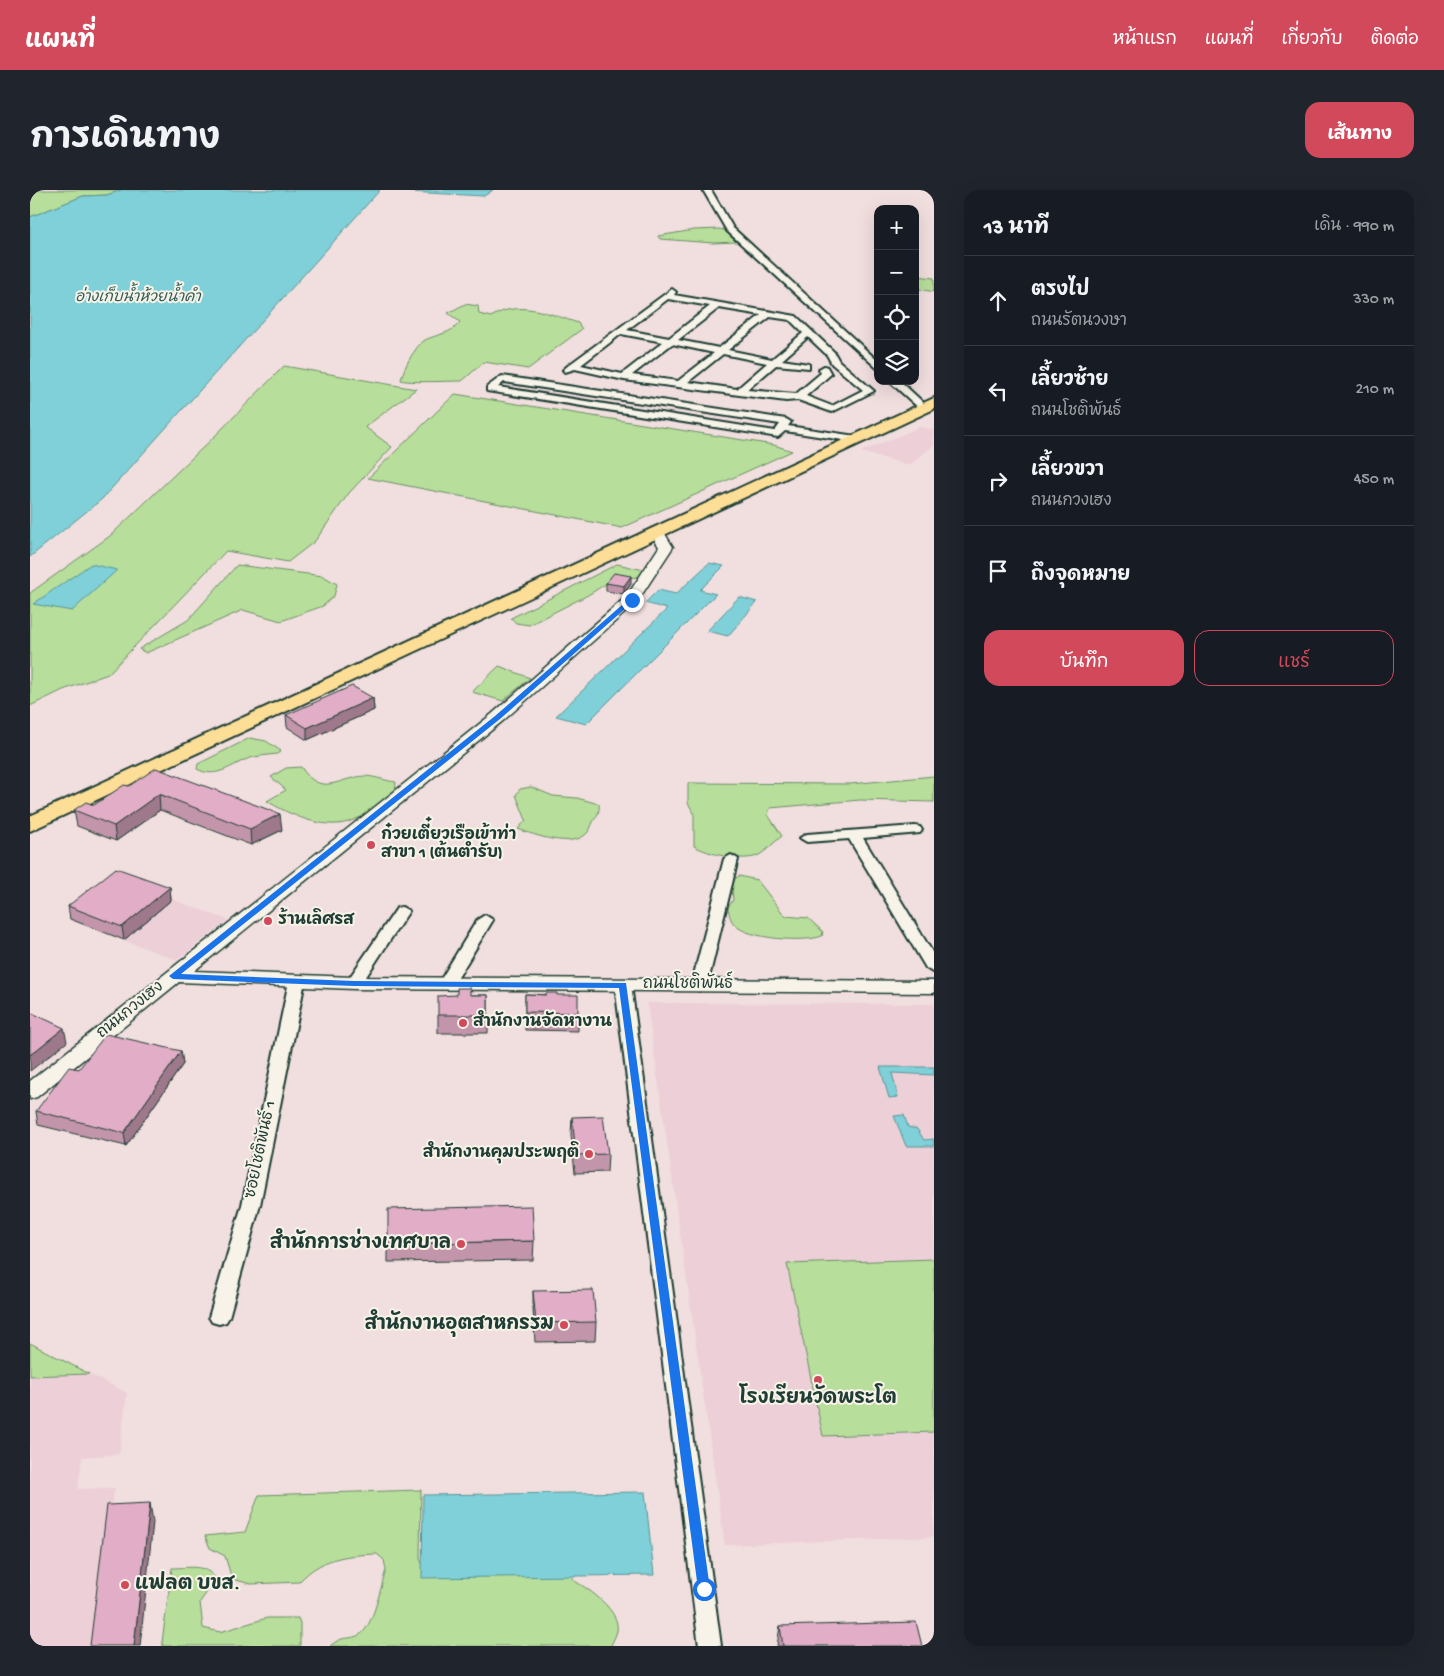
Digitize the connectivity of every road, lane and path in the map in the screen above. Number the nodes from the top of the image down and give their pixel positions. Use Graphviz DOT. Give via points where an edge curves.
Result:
graph roads {
  1 [pos="707,190"];
  2 [pos="717,305"];
  3 [pos="768,314"];
  4 [pos="619,332"];
  5 [pos="808,333"];
  6 [pos="670,341"];
  7 [pos="721,351"];
  8 [pos="870,359"];
  9 [pos="774,362"];
  10 [pos="835,362"];
  11 [pos="874,362"];
  12 [pos="573,366"];
  13 [pos="806,366"];
  14 [pos="824,369"];
  15 [pos="564,372"];
  16 [pos="624,377"];
  17 [pos="680,384"];
  18 [pos="900,385"];
  19 [pos="739,392"];
  20 [pos="799,397"];
  21 [pos="929,406"];
  22 [pos="782,428"];
  23 [pos="856,439"];
  24 [pos="657,532"];
  25 [pos="30,824"];
  26 [pos="915,830"];
  27 [pos="852,834"];
  28 [pos="807,838"];
  29 [pos="730,859"];
  30 [pos="402,911"];
  31 [pos="485,920"];
  32 [pos="934,968"];
  33 [pos="173,976"];
  34 [pos="297,981"];
  35 [pos="354,983"];
  36 [pos="446,984"];
  37 [pos="623,985"];
  38 [pos="699,986"];
  39 [pos="934,987"];
  40 [pos="30,1092"];
  41 [pos="219,1317"];
  42 [pos="710,1646"];
  1 -- 8 [label="street" via="730,229"];
  2 -- 3 [label="street"];
  2 -- 4 [label="street" via="669,294"];
  2 -- 6 [label="street"];
  3 -- 5 [label="street" via="793,318"];
  3 -- 7 [label="street"];
  4 -- 6 [label="street"];
  4 -- 12 [label="street"];
  5 -- 9 [label="street"];
  5 -- 10 [label="street" via="831,354"];
  6 -- 7 [label="street"];
  6 -- 16 [label="street"];
  7 -- 9 [label="street"];
  7 -- 17 [label="street"];
  8 -- 10 [label="street"];
  8 -- 11 [label="street"];
  9 -- 13 [label="street"];
  9 -- 19 [label="street"];
  10 -- 13 [label="street" via="816,358 806,360"];
  10 -- 14 [label="street" via="834,367"];
  10 -- 20 [label="street" via="869,390 832,408"];
  12 -- 15 [label="street"];
  12 -- 16 [label="street"];
  13 -- 14 [label="street"];
  14 -- 20 [label="street" via="826,374"];
  16 -- 17 [label="street"];
  17 -- 19 [label="street"];
  18 -- 21 [label="street"];
  19 -- 20 [label="street"];
  21 -- 23 [label="main road"];
  22 -- 22 [label="street" via="778,434 490,389 502,379 786,422"];
  22 -- 23 [label="street"];
  23 -- 24 [label="main road"];
  24 -- 25 [label="main road"];
  24 -- 33 [label="street, ถนนกวงเฮง" via="666,547 632,600 498,717"];
  26 -- 27 [label="street"];
  27 -- 28 [label="street"];
  27 -- 32 [label="street"];
  29 -- 38 [label="street"];
  30 -- 35 [label="street"];
  31 -- 36 [label="street"];
  33 -- 34 [label="street, ถนนโชติพันธ์"];
  33 -- 40 [label="street, ถนนกวงเฮง"];
  34 -- 35 [label="street, ถนนโชติพันธ์"];
  34 -- 41 [label="street, ซอยโชติพันธ์ 1" via="251,1205"];
  35 -- 36 [label="street, ถนนโชติพันธ์"];
  36 -- 37 [label="street, ถนนโชติพันธ์"];
  37 -- 38 [label="street, ถนนโชติพันธ์"];
  37 -- 42 [label="street"];
  38 -- 39 [label="street, ถนนโชติพันธ์"];
}
